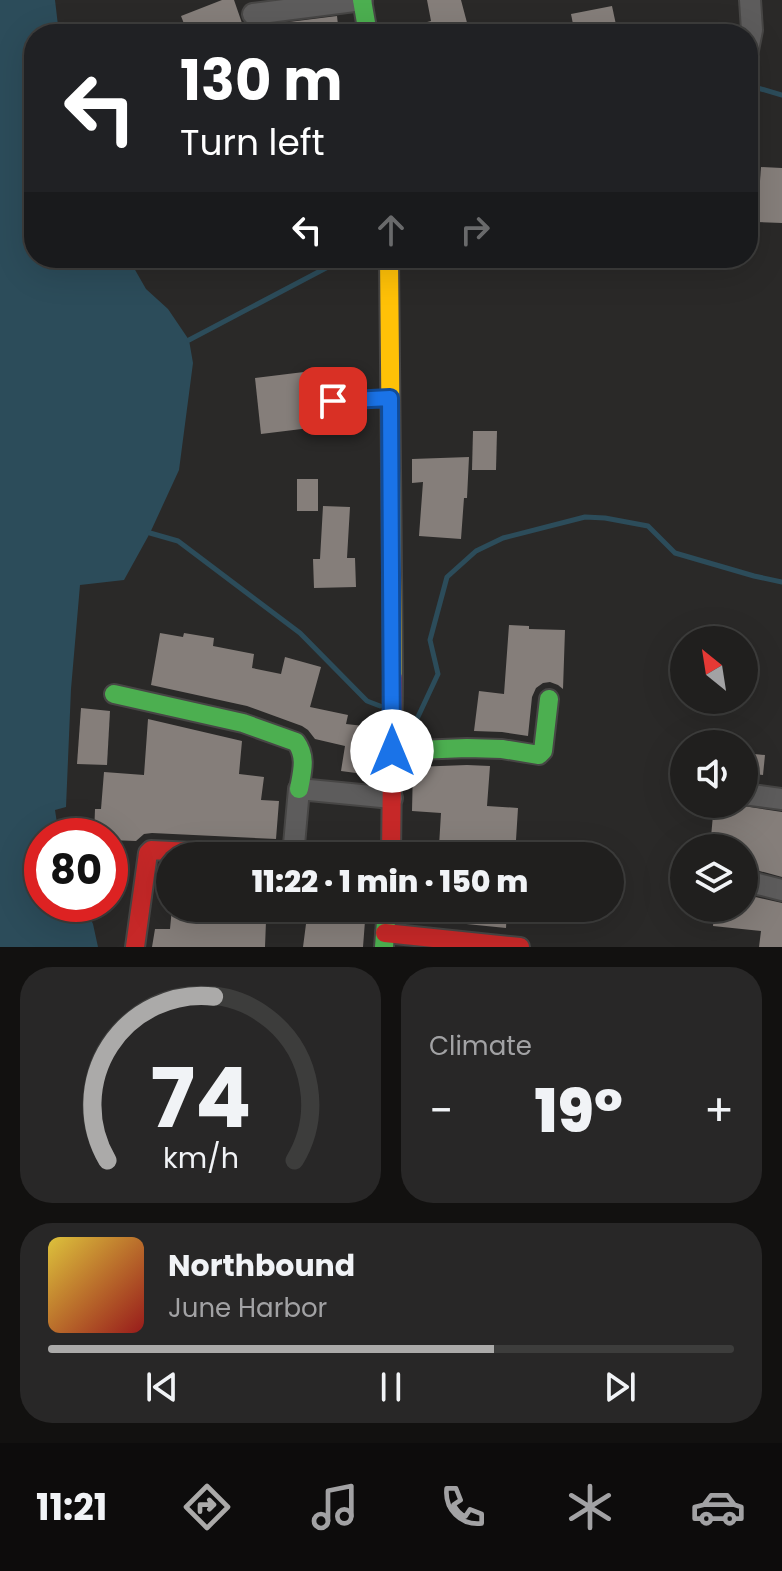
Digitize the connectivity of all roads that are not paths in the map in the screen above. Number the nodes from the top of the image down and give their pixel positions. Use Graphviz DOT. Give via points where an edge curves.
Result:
graph roads {
  1 [pos="362,0"];
  2 [pos="750,0"];
  3 [pos="253,14"];
  4 [pos="366,24"];
  5 [pos="752,24"];
  6 [pos="389,268"];
  7 [pos="390,398"];
  8 [pos="333,401"];
  9 [pos="114,694"];
  10 [pos="549,699"];
  11 [pos="392,743"];
  12 [pos="299,789"];
  13 [pos="758,796"];
  14 [pos="392,798"];
  15 [pos="782,799"];
  16 [pos="294,842"];
  17 [pos="391,842"];
  18 [pos="156,850"];
  19 [pos="758,884"];
  20 [pos="782,890"];
  21 [pos="384,940"];
  22 [pos="500,946"];
  23 [pos="135,947"];
  24 [pos="520,947"];
  1 -- 3 [label="street"];
  1 -- 4 [label="main road"];
  2 -- 5 [label="street"];
  6 -- 7 [label="main road"];
  7 -- 8 [label="lane"];
  7 -- 11 [label="main road"];
  9 -- 12 [label="main road" via="243,723 296,742 305,756"];
  10 -- 11 [label="main road" via="539,755"];
  11 -- 14 [label="main road"];
  12 -- 14 [label="street"];
  12 -- 16 [label="street"];
  13 -- 15 [label="street"];
  14 -- 17 [label="main road"];
  18 -- 23 [label="main road" via="148,853"];
  19 -- 20 [label="street"];
  21 -- 22 [label="main road"];
  22 -- 24 [label="main road"];
}
